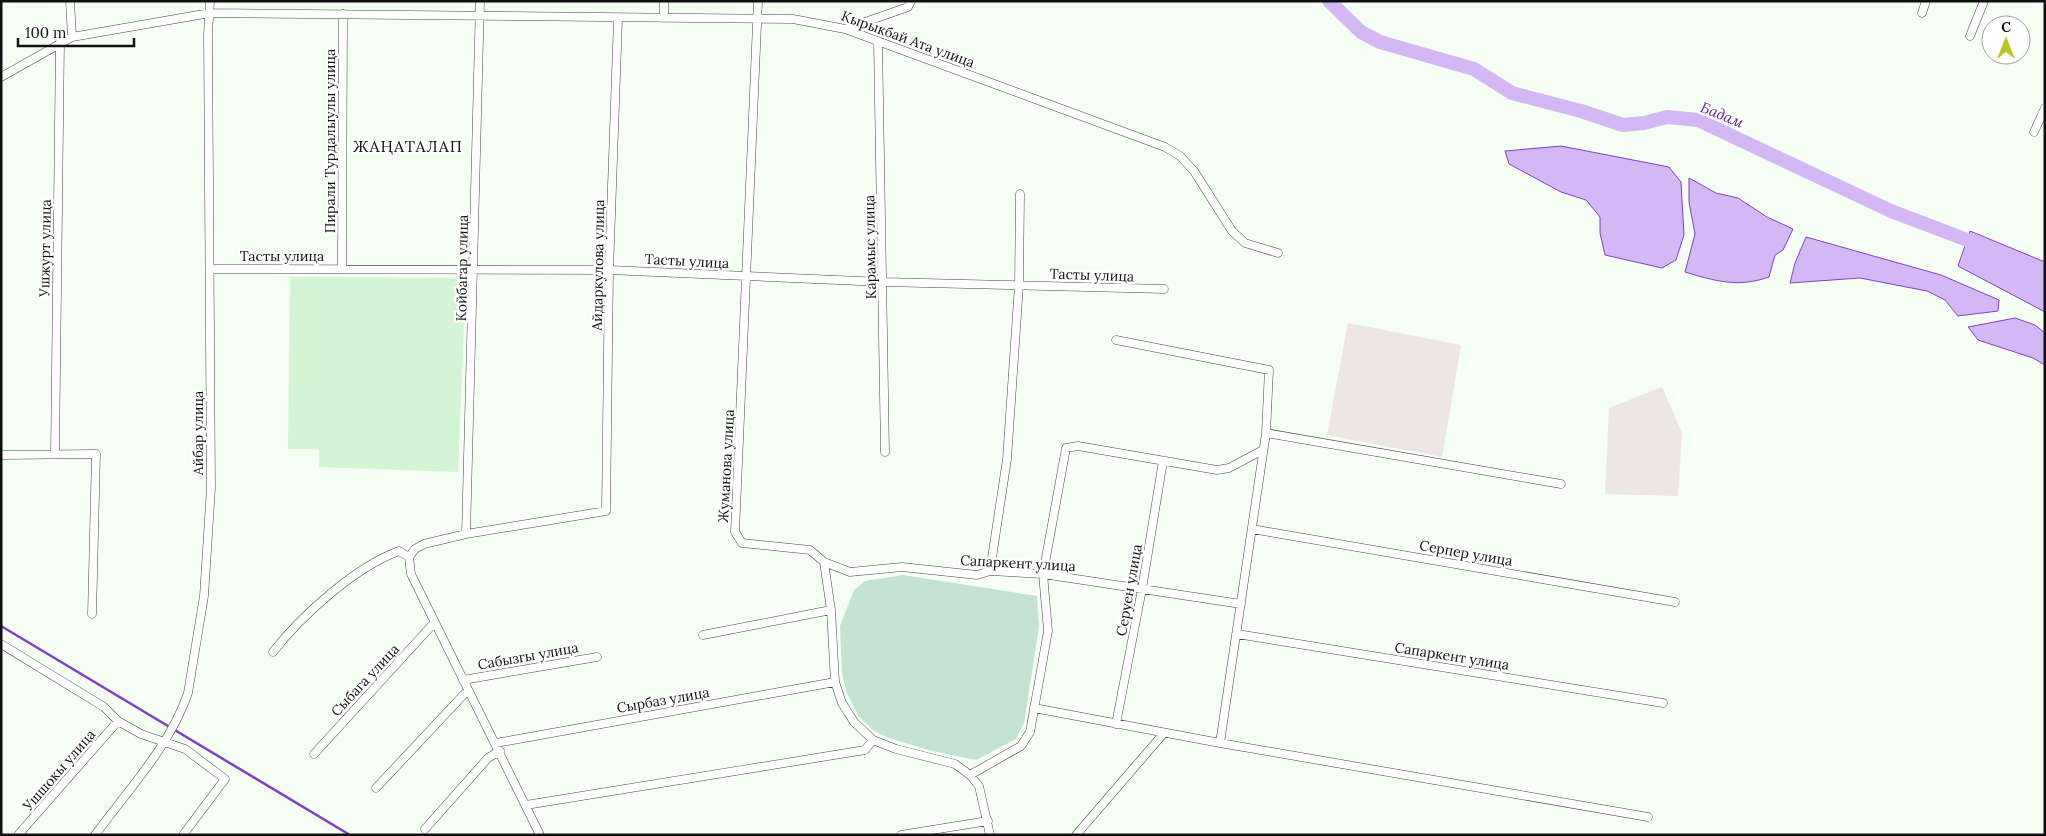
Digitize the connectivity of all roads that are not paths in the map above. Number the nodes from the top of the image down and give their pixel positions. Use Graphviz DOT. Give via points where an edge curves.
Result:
graph roads {
  1 [pos="70,1"];
  2 [pos="210,1"];
  3 [pos="480,1"];
  4 [pos="664,1"];
  5 [pos="758,1"];
  6 [pos="911,1"];
  7 [pos="1926,1"];
  8 [pos="1984,1"];
  9 [pos="210,13"];
  10 [pos="1922,13"];
  11 [pos="343,14"];
  12 [pos="480,16"];
  13 [pos="664,18"];
  14 [pos="618,19"];
  15 [pos="757,19"];
  16 [pos="845,29"];
  17 [pos="1970,36"];
  18 [pos="72,37"];
  19 [pos="878,41"];
  20 [pos="60,42"];
  21 [pos="1,77"];
  22 [pos="2045,108"];
  23 [pos="2034,132"];
  24 [pos="1020,194"];
  25 [pos="1278,252"];
  26 [pos="474,268"];
  27 [pos="210,269"];
  28 [pos="342,269"];
  29 [pos="610,270"];
  30 [pos="747,276"];
  31 [pos="883,282"];
  32 [pos="1019,285"];
  33 [pos="1164,289"];
  34 [pos="1116,340"];
  35 [pos="1266,433"];
  36 [pos="1263,450"];
  37 [pos="884,452"];
  38 [pos="55,454"];
  39 [pos="1,455"];
  40 [pos="1163,461"];
  41 [pos="1561,484"];
  42 [pos="1252,529"];
  43 [pos="466,534"];
  44 [pos="409,557"];
  45 [pos="824,562"];
  46 [pos="990,571"];
  47 [pos="1043,574"];
  48 [pos="1142,589"];
  49 [pos="1675,602"];
  50 [pos="1241,604"];
  51 [pos="831,610"];
  52 [pos="92,614"];
  53 [pos="434,623"];
  54 [pos="1237,634"];
  55 [pos="703,635"];
  56 [pos="1,644"];
  57 [pos="273,652"];
  58 [pos="597,657"];
  59 [pos="462,680"];
  60 [pos="836,682"];
  61 [pos="468,690"];
  62 [pos="1664,703"];
  63 [pos="1034,708"];
  64 [pos="118,721"];
  65 [pos="1116,724"];
  66 [pos="1164,733"];
  67 [pos="873,740"];
  68 [pos="164,742"];
  69 [pos="496,743"];
  70 [pos="1220,743"];
  71 [pos="500,751"];
  72 [pos="314,754"];
  73 [pos="970,775"];
  74 [pos="376,788"];
  75 [pos="526,805"];
  76 [pos="1648,817"];
  77 [pos="988,821"];
  78 [pos="425,829"];
  79 [pos="18,835"];
  80 [pos="95,835"];
  81 [pos="183,835"];
  82 [pos="540,835"];
  83 [pos="901,835"];
  84 [pos="990,835"];
  85 [pos="1076,835"];
  1 -- 18 [label="street"];
  2 -- 9 [label="street, Айбар улица"];
  3 -- 12 [label="street, Койбагар улица"];
  4 -- 13 [label="street"];
  5 -- 15 [label="street, Жуманова улица"];
  6 -- 16 [label="street" via="908,7"];
  7 -- 10 [label="street"];
  8 -- 17 [label="street"];
  9 -- 11 [label="street, Кырыкбай Ата улица"];
  9 -- 18 [label="street, Кырыкбай Ата улица"];
  9 -- 27 [label="street, Айбар улица"];
  11 -- 12 [label="street, Кырыкбай Ата улица"];
  11 -- 28 [label="street, Пирали Турдалыулы улица"];
  12 -- 14 [label="street, Кырыкбай Ата улица"];
  12 -- 26 [label="street, Койбагар улица"];
  13 -- 14 [label="street, Кырыкбай Ата улица"];
  13 -- 15 [label="street, Кырыкбай Ата улица"];
  14 -- 29 [label="street, Айдаркулова улица"];
  15 -- 16 [label="street, Кырыкбай Ата улица" via="793,19"];
  15 -- 30 [label="street, Жуманова улица"];
  16 -- 19 [label="street, Кырыкбай Ата улица"];
  18 -- 20 [label="street, Кырыкбай Ата улица"];
  19 -- 25 [label="street, Кырыкбай Ата улица" via="1165,147 1180,156 1194,172 1232,231 1245,243"];
  19 -- 31 [label="street, Карамыс улица"];
  20 -- 21 [label="street, Кырыкбай Ата улица"];
  20 -- 38 [label="street, Ушжурт улица"];
  22 -- 23 [label="street"];
  24 -- 32 [label="street"];
  26 -- 28 [label="street, Тасты улица"];
  26 -- 29 [label="street, Тасты улица"];
  26 -- 43 [label="street, Койбагар улица"];
  27 -- 28 [label="street, Тасты улица"];
  27 -- 68 [label="street, Айбар улица" via="211,488 204,596 188,693"];
  29 -- 30 [label="street, Тасты улица"];
  29 -- 43 [label="street, Айдаркулова улица" via="606,511"];
  30 -- 31 [label="street, Тасты улица"];
  30 -- 45 [label="street, Жуманова улица" via="736,532 742,543 810,550"];
  31 -- 32 [label="street, Тасты улица"];
  31 -- 37 [label="street, Карамыс улица"];
  32 -- 33 [label="street, Тасты улица"];
  32 -- 46 [label="street" via="1007,459"];
  34 -- 35 [label="street" via="1269,370"];
  35 -- 36 [label="street"];
  35 -- 41 [label="street"];
  36 -- 40 [label="street" via="1229,468 1217,470"];
  36 -- 42 [label="street"];
  38 -- 39 [label="street"];
  38 -- 52 [label="street" via="96,454"];
  40 -- 47 [label="street" via="1078,446 1066,448"];
  40 -- 48 [label="street, Серуен улица"];
  42 -- 49 [label="street, Серпер улица"];
  42 -- 50 [label="street"];
  43 -- 44 [label="street" via="424,544"];
  44 -- 53 [label="street" via="411,574"];
  44 -- 57 [label="street" via="399,551 361,570 289,632"];
  45 -- 46 [label="street, Сапаркент улица" via="850,572 902,567 977,575"];
  45 -- 51 [label="street"];
  46 -- 47 [label="street, Сапаркент улица"];
  47 -- 48 [label="street, Сапаркент улица"];
  47 -- 63 [label="street" via="1048,631"];
  48 -- 50 [label="street, Сапаркент улица"];
  48 -- 65 [label="street, Серуен улица"];
  50 -- 54 [label="street"];
  51 -- 55 [label="street"];
  51 -- 60 [label="street"];
  53 -- 59 [label="street"];
  53 -- 72 [label="street, Сыбага улица"];
  54 -- 62 [label="street, Сапаркент улица"];
  54 -- 70 [label="street"];
  56 -- 64 [label="street" via="104,708"];
  58 -- 59 [label="street, Сабызгы улица"];
  59 -- 61 [label="street"];
  60 -- 67 [label="street" via="842,703 854,722"];
  60 -- 69 [label="street, Сырбаз улица"];
  61 -- 69 [label="street"];
  61 -- 74 [label="street"];
  63 -- 65 [label="street"];
  63 -- 73 [label="street" via="1030,732 1021,746"];
  64 -- 68 [label="street"];
  64 -- 79 [label="street, Ушшокы улица"];
  65 -- 66 [label="street"];
  66 -- 70 [label="street"];
  66 -- 85 [label="street"];
  67 -- 73 [label="street" via="904,752 955,764"];
  67 -- 75 [label="street" via="865,750"];
  68 -- 80 [label="street, Айбар улица"];
  68 -- 81 [label="street" via="185,748 225,779"];
  69 -- 71 [label="street"];
  70 -- 76 [label="street"];
  71 -- 75 [label="street"];
  71 -- 78 [label="street" via="488,758"];
  73 -- 77 [label="street" via="979,786"];
  75 -- 82 [label="street"];
  77 -- 83 [label="street"];
  77 -- 84 [label="street"];
}
